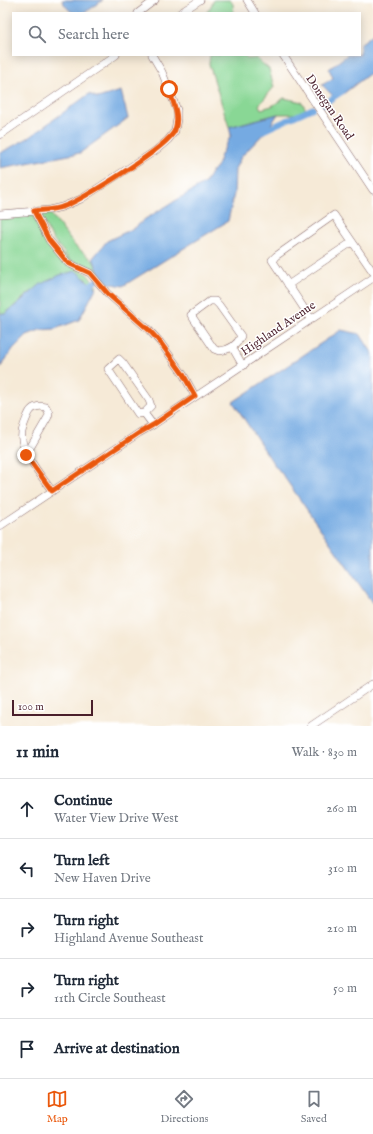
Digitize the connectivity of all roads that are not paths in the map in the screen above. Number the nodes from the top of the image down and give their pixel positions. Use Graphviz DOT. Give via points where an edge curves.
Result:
graph roads {
  1 [pos="155,0"];
  2 [pos="200,0"];
  3 [pos="247,0"];
  4 [pos="139,12"];
  5 [pos="182,12"];
  6 [pos="254,12"];
  7 [pos="115,56"];
  8 [pos="153,56"];
  9 [pos="284,56"];
  10 [pos="0,135"];
  11 [pos="373,190"];
  12 [pos="34,211"];
  13 [pos="0,214"];
  14 [pos="352,242"];
  15 [pos="373,272"];
  16 [pos="373,278"];
  17 [pos="288,285"];
  18 [pos="311,319"];
  19 [pos="232,347"];
  20 [pos="243,366"];
  21 [pos="195,396"];
  22 [pos="144,413"];
  23 [pos="153,425"];
  24 [pos="26,455"];
  25 [pos="52,491"];
  26 [pos="0,526"];
  27 [pos="373,684"];
  28 [pos="311,726"];
  1 -- 4 [label="street"];
  2 -- 5 [label="street"];
  3 -- 6 [label="street"];
  7 -- 10 [label="street"];
  8 -- 12 [label="street" via="177,110 175,131 155,151 81,199 62,207"];
  9 -- 11 [label="street, Donegan Road"];
  12 -- 13 [label="street"];
  12 -- 21 [label="street" via="49,240 68,263 90,273 108,294 153,334 183,374"];
  14 -- 15 [label="street"];
  14 -- 17 [label="street"];
  14 -- 17 [label="street" via="334,215 272,260"];
  16 -- 18 [label="street, Highland Avenue"];
  17 -- 18 [label="street"];
  18 -- 20 [label="street, Highland Avenue"];
  19 -- 19 [label="street" via="241,336 219,305 210,301 191,315 214,349 219,352"];
  19 -- 20 [label="street"];
  20 -- 21 [label="street, Highland Avenue"];
  21 -- 23 [label="street, Highland Avenue"];
  22 -- 22 [label="street" via="151,406 149,400 119,359 108,369 138,414"];
  22 -- 23 [label="street"];
  23 -- 25 [label="street, Highland Avenue"];
  24 -- 24 [label="street" via="48,417 46,407 35,407 28,415 21,434"];
  24 -- 25 [label="street"];
  25 -- 26 [label="street, Highland Avenue"];
  27 -- 28 [label="street"];
}
